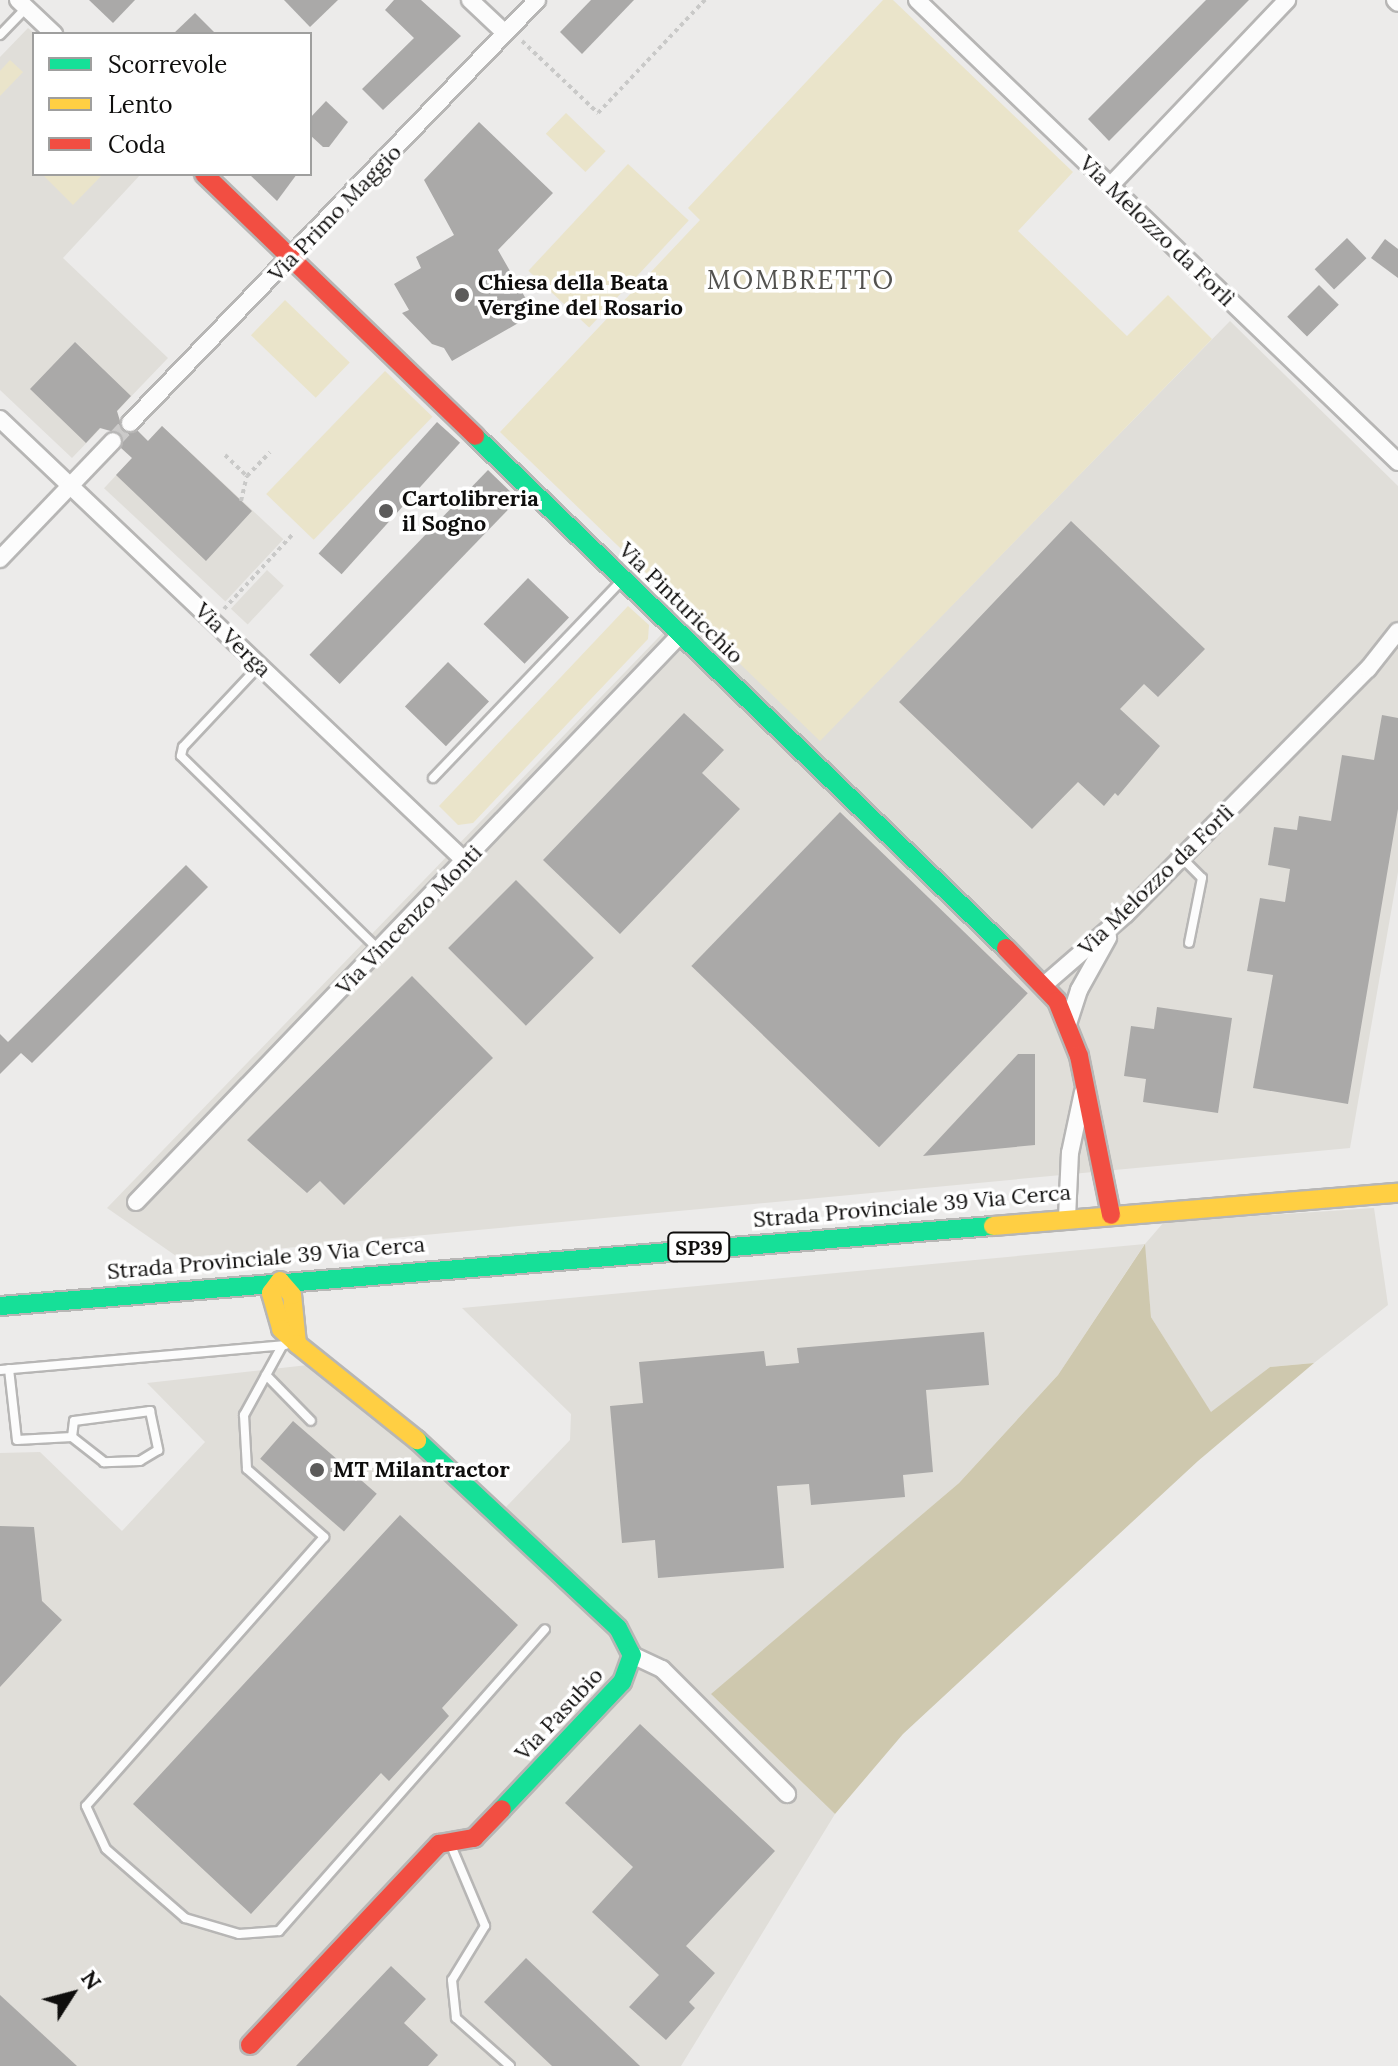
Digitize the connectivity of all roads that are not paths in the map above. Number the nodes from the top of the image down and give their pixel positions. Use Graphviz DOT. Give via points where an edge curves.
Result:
graph roads {
  1 [pos="470,0"];
  2 [pos="537,0"];
  3 [pos="917,0"];
  4 [pos="1287,0"];
  5 [pos="26,3"];
  6 [pos="507,31"];
  7 [pos="52,32"];
  8 [pos="0,35"];
  9 [pos="206,176"];
  10 [pos="1110,186"];
  11 [pos="294,258"];
  12 [pos="0,419"];
  13 [pos="130,423"];
  14 [pos="113,441"];
  15 [pos="1398,462"];
  16 [pos="70,486"];
  17 [pos="0,559"];
  18 [pos="622,580"];
  19 [pos="1398,631"];
  20 [pos="680,635"];
  21 [pos="260,666"];
  22 [pos="433,778"];
  23 [pos="1182,858"];
  24 [pos="466,862"];
  25 [pos="1126,914"];
  26 [pos="1189,943"];
  27 [pos="380,951"];
  28 [pos="1044,985"];
  29 [pos="1068,1024"];
  30 [pos="1083,1090"];
  31 [pos="1398,1193"];
  32 [pos="136,1202"];
  33 [pos="1111,1215"];
  34 [pos="1067,1218"];
  35 [pos="280,1281"];
  36 [pos="0,1306"];
  37 [pos="290,1345"];
  38 [pos="4,1369"];
  39 [pos="266,1375"];
  40 [pos="311,1421"];
  41 [pos="72,1437"];
  42 [pos="545,1629"];
  43 [pos="632,1655"];
  44 [pos="787,1794"];
  45 [pos="450,1842"];
  46 [pos="250,2045"];
  47 [pos="510,2066"];
  1 -- 6 [label="street"];
  2 -- 6 [label="street, Via Primo Maggio"];
  3 -- 10 [label="street, Via Melozzo da Forlì"];
  4 -- 10 [label="street"];
  5 -- 7 [label="street"];
  5 -- 8 [label="lane"];
  6 -- 11 [label="street, Via Primo Maggio"];
  9 -- 11 [label="street, Via Pinturicchio"];
  10 -- 15 [label="street, Via Melozzo da Forlì"];
  11 -- 13 [label="street, Via Primo Maggio"];
  11 -- 18 [label="street, Via Pinturicchio"];
  12 -- 16 [label="street, Via Verga"];
  14 -- 16 [label="street"];
  16 -- 17 [label="street"];
  16 -- 21 [label="street, Via Verga"];
  18 -- 20 [label="street, Via Pinturicchio"];
  18 -- 22 [label="lane"];
  19 -- 23 [label="street, Via Melozzo da Forlì" via="1368,669"];
  20 -- 24 [label="street, Via Vincenzo Monti"];
  20 -- 28 [label="street, Via Pinturicchio"];
  21 -- 24 [label="street, Via Verga"];
  21 -- 27 [label="lane" via="183,747 181,756"];
  23 -- 25 [label="street, Via Melozzo da Forlì"];
  23 -- 26 [label="lane" via="1202,878"];
  24 -- 27 [label="street, Via Vincenzo Monti"];
  25 -- 28 [label="street, Via Melozzo da Forlì"];
  25 -- 29 [label="street" via="1100,949"];
  27 -- 32 [label="street, Via Vincenzo Monti"];
  28 -- 29 [label="street, Via Pinturicchio"];
  29 -- 30 [label="street, Via Pinturicchio"];
  30 -- 33 [label="street, Via Pinturicchio" via="1100,1146"];
  30 -- 34 [label="street" via="1070,1153"];
  31 -- 33 [label="street, Strada Provinciale 39 Via Cerca / SP39"];
  33 -- 34 [label="street, Strada Provinciale 39 Via Cerca / SP39"];
  34 -- 35 [label="street, Strada Provinciale 39 Via Cerca / SP39"];
  35 -- 36 [label="street, Strada Provinciale 39 Via Cerca / SP39"];
  35 -- 37 [label="street" via="292,1295"];
  37 -- 38 [label="lane"];
  37 -- 39 [label="lane"];
  37 -- 43 [label="street" via="442,1460 618,1628"];
  38 -- 41 [label="lane" via="17,1440"];
  39 -- 40 [label="lane"];
  39 -- 42 [label="lane" via="244,1415 247,1469 324,1537 86,1806 106,1849 185,1918 239,1934 279,1931"];
  41 -- 41 [label="lane" via="74,1421 150,1411 158,1450 122,1465 88,1454"];
  43 -- 44 [label="street" via="662,1669"];
  43 -- 45 [label="street, Via Pasubio" via="622,1682 474,1838"];
  45 -- 46 [label="street, Via Pasubio" via="439,1844"];
  45 -- 47 [label="lane" via="485,1926 452,1980 456,2018"];
}
